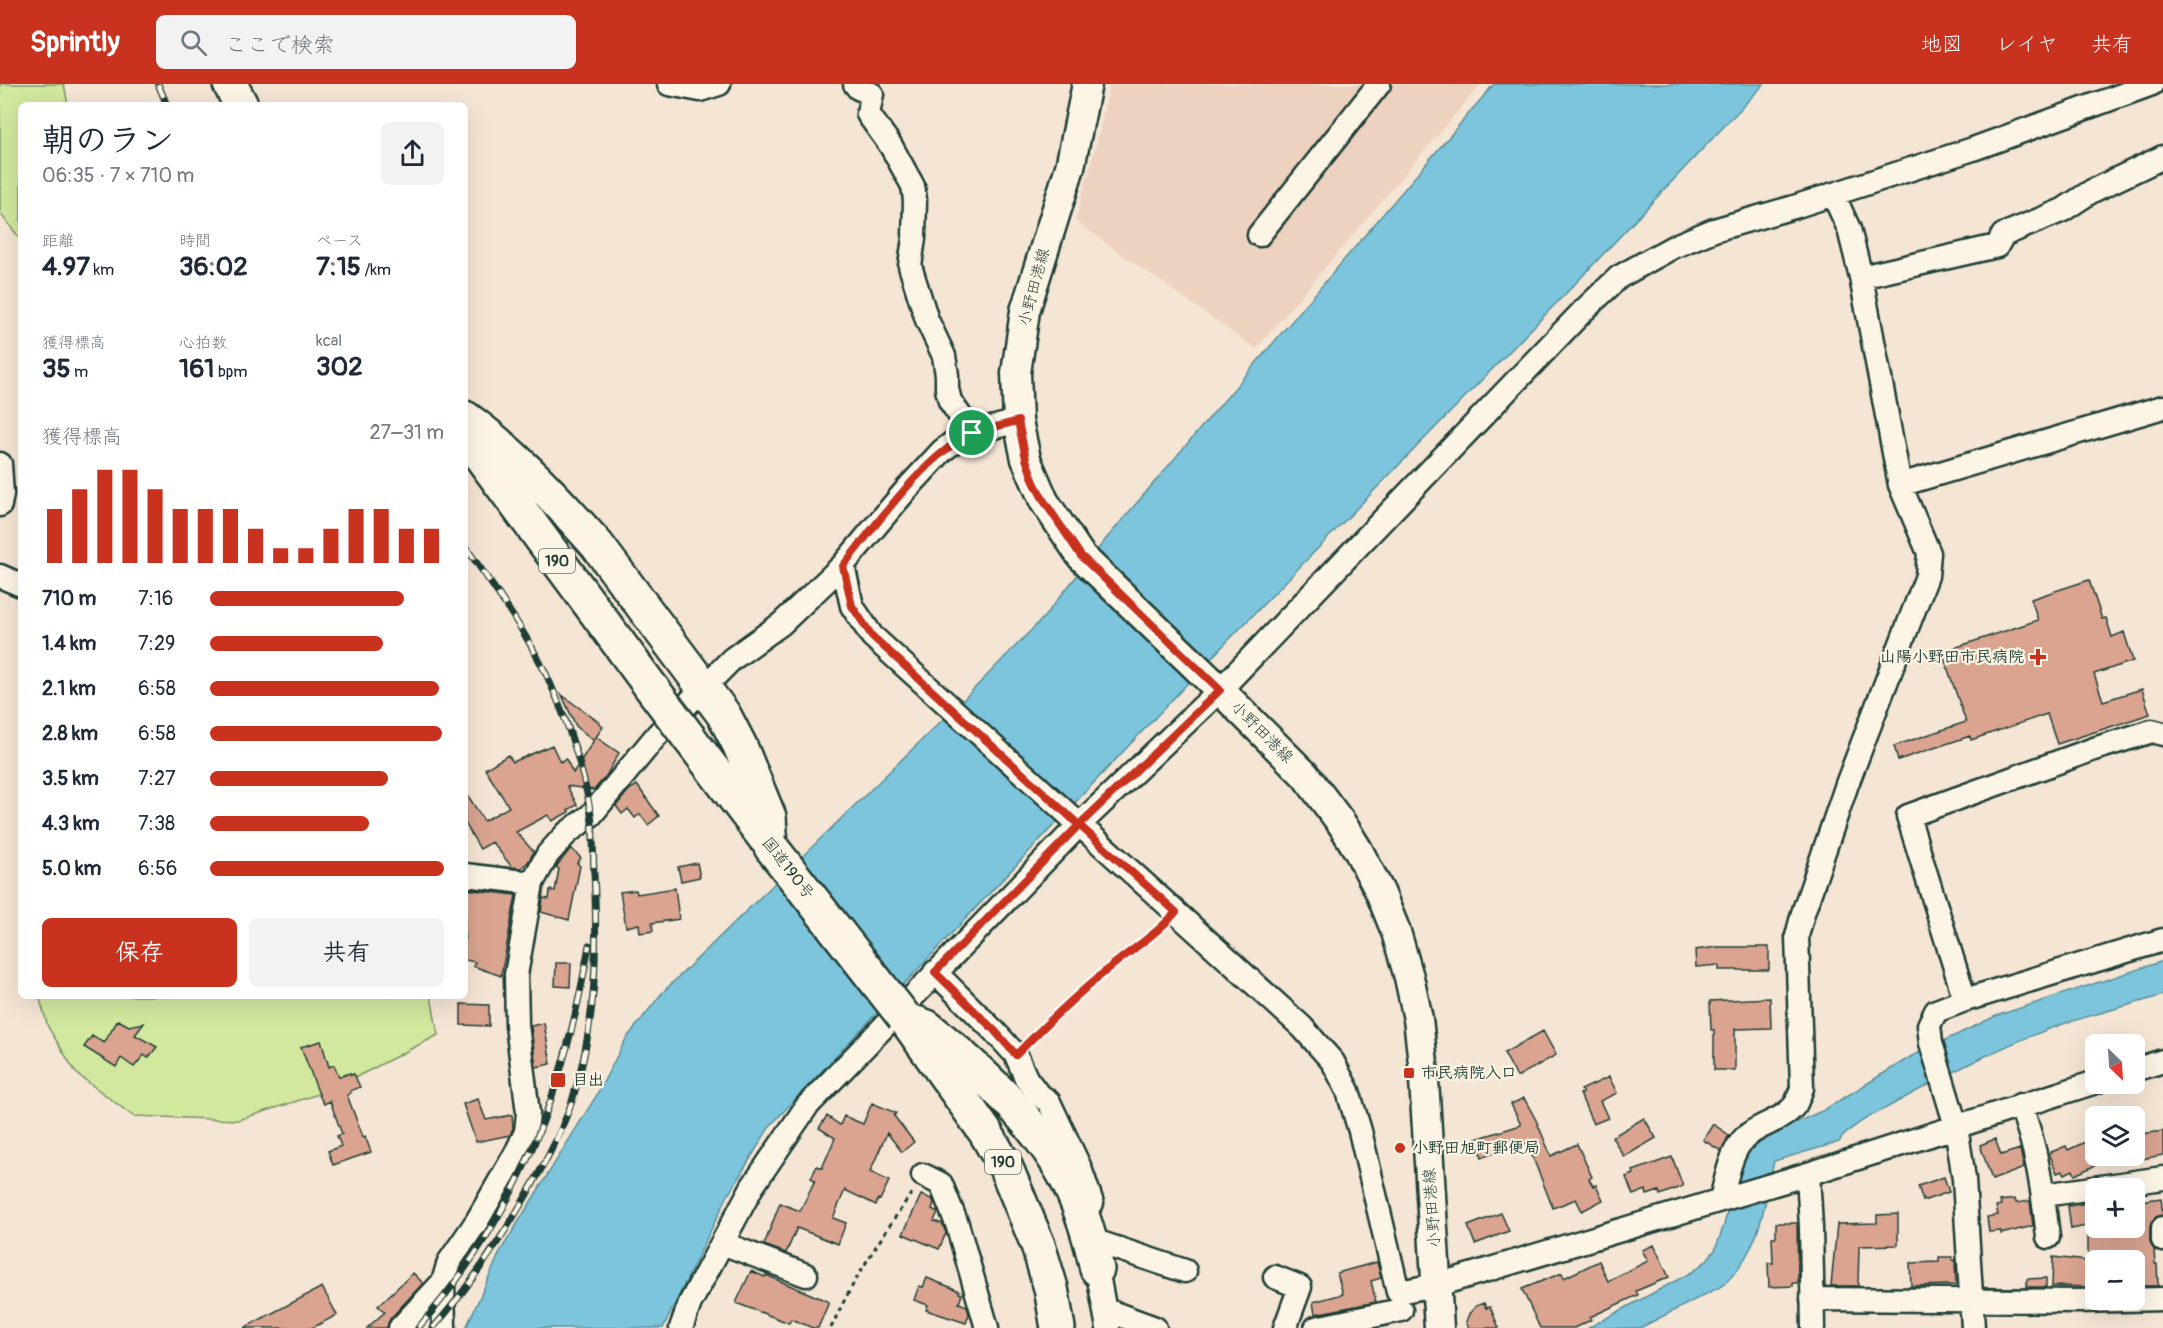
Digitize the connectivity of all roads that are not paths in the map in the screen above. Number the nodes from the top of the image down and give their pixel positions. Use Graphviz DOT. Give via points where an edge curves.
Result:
graph roads {
  1 [pos="230,84"];
  2 [pos="669,84"];
  3 [pos="719,84"];
  4 [pos="1087,84"];
  5 [pos="1379,84"];
  6 [pos="2152,84"];
  7 [pos="868,88"];
  8 [pos="239,102"];
  9 [pos="2163,156"];
  10 [pos="1833,194"];
  11 [pos="1259,235"];
  12 [pos="1861,278"];
  13 [pos="2163,407"];
  14 [pos="468,420"];
  15 [pos="1018,421"];
  16 [pos="972,433"];
  17 [pos="468,439"];
  18 [pos="0,464"];
  19 [pos="1900,485"];
  20 [pos="0,505"];
  21 [pos="843,566"];
  22 [pos="0,576"];
  23 [pos="18,584"];
  24 [pos="1214,684"];
  25 [pos="704,686"];
  26 [pos="2163,734"];
  27 [pos="1074,820"];
  28 [pos="771,847"];
  29 [pos="468,875"];
  30 [pos="532,882"];
  31 [pos="2163,940"];
  32 [pos="935,972"];
  33 [pos="1965,1000"];
  34 [pos="904,1017"];
  35 [pos="2163,1061"];
  36 [pos="2145,1067"];
  37 [pos="2085,1085"];
  38 [pos="2020,1106"];
  39 [pos="1956,1126"];
  40 [pos="1808,1174"];
  41 [pos="923,1175"];
  42 [pos="2163,1178"];
  43 [pos="2044,1195"];
  44 [pos="1725,1198"];
  45 [pos="2163,1228"];
  46 [pos="2048,1237"];
  47 [pos="2163,1239"];
  48 [pos="722,1243"];
  49 [pos="1099,1256"];
  50 [pos="1185,1271"];
  51 [pos="806,1275"];
  52 [pos="1275,1277"];
  53 [pos="443,1282"];
  54 [pos="1437,1285"];
  55 [pos="1812,1299"];
  56 [pos="1971,1299"];
  57 [pos="2163,1299"];
  58 [pos="1402,1310"];
  59 [pos="1107,1319"];
  60 [pos="400,1328"];
  61 [pos="444,1328"];
  62 [pos="681,1328"];
  63 [pos="987,1328"];
  64 [pos="1058,1328"];
  65 [pos="1155,1328"];
  66 [pos="1285,1328"];
  67 [pos="1316,1328"];
  68 [pos="1439,1328"];
  69 [pos="1813,1328"];
  70 [pos="1973,1328"];
  1 -- 8 [label="highway"];
  2 -- 3 [label="street" via="700,90"];
  4 -- 15 [label="main road, 小野田港線" via="1070,167 1025,311 1016,373"];
  5 -- 11 [label="street"];
  6 -- 10 [label="street" via="1973,149"];
  7 -- 16 [label="street" via="868,114 913,186 910,266 927,320 944,356 950,401"];
  9 -- 12 [label="street" via="2063,210 2003,235 1997,246"];
  10 -- 12 [label="street"];
  10 -- 24 [label="street" via="1714,230 1619,277"];
  12 -- 19 [label="street"];
  13 -- 19 [label="street"];
  14 -- 25 [label="highway" via="486,433 582,528"];
  15 -- 16 [label="street"];
  15 -- 24 [label="main road, 小野田港線" via="1034,482 1081,556"];
  16 -- 21 [label="street" via="942,451"];
  17 -- 28 [label="highway, 国道190号 / 190, bridge"];
  18 -- 20 [label="street"];
  19 -- 44 [label="street" via="1929,553 1927,576 1847,784 1797,936 1802,1088 1796,1104 1784,1115 1741,1142"];
  21 -- 25 [label="street" via="781,624 732,659"];
  21 -- 27 [label="street" via="852,606 872,636"];
  22 -- 23 [label="street"];
  24 -- 27 [label="street"];
  24 -- 54 [label="main road, 小野田港線" via="1305,776 1342,824 1380,892 1396,933 1409,977 1420,1041"];
  25 -- 28 [label="highway" via="740,746 769,817"];
  25 -- 30 [label="street" via="657,735 591,815 548,854"];
  26 -- 33 [label="street" via="2152,731 2094,749 1908,816"];
  27 -- 32 [label="street"];
  27 -- 58 [label="street" via="1302,1027 1333,1062 1348,1091 1360,1131"];
  28 -- 34 [label="highway, 国道190号 / 190, bridge"];
  29 -- 30 [label="street"];
  30 -- 53 [label="street" via="516,975 517,1026 528,1113 526,1131 477,1221 449,1262"];
  31 -- 33 [label="street"];
  32 -- 48 [label="street" via="807,1106 752,1187"];
  32 -- 49 [label="street" via="1016,1055 1026,1078 1049,1102 1080,1168 1096,1215"];
  33 -- 39 [label="street" via="1936,1011 1929,1025"];
  34 -- 49 [label="highway" via="927,1027 959,1053 1036,1133 1070,1185"];
  34 -- 64 [label="highway, 国道190号 / 190" via="1006,1168 1038,1245"];
  35 -- 36 [label="street"];
  37 -- 38 [label="street"];
  38 -- 39 [label="street"];
  38 -- 43 [label="street" via="2030,1129"];
  39 -- 40 [label="street"];
  39 -- 56 [label="street" via="1964,1179"];
  40 -- 44 [label="street"];
  40 -- 55 [label="street"];
  41 -- 63 [label="street" via="940,1184 945,1194"];
  42 -- 43 [label="street"];
  43 -- 46 [label="street"];
  44 -- 54 [label="street"];
  45 -- 47 [label="street"];
  48 -- 51 [label="street"];
  48 -- 62 [label="street"];
  49 -- 50 [label="street"];
  49 -- 59 [label="street"];
  52 -- 66 [label="street" via="1300,1287"];
  53 -- 60 [label="street"];
  53 -- 61 [label="street"];
  54 -- 58 [label="street"];
  54 -- 68 [label="main road, 小野田港線"];
  55 -- 56 [label="street"];
  55 -- 69 [label="street"];
  56 -- 57 [label="street"];
  56 -- 70 [label="street"];
  58 -- 67 [label="street"];
  59 -- 65 [label="street"];
}
